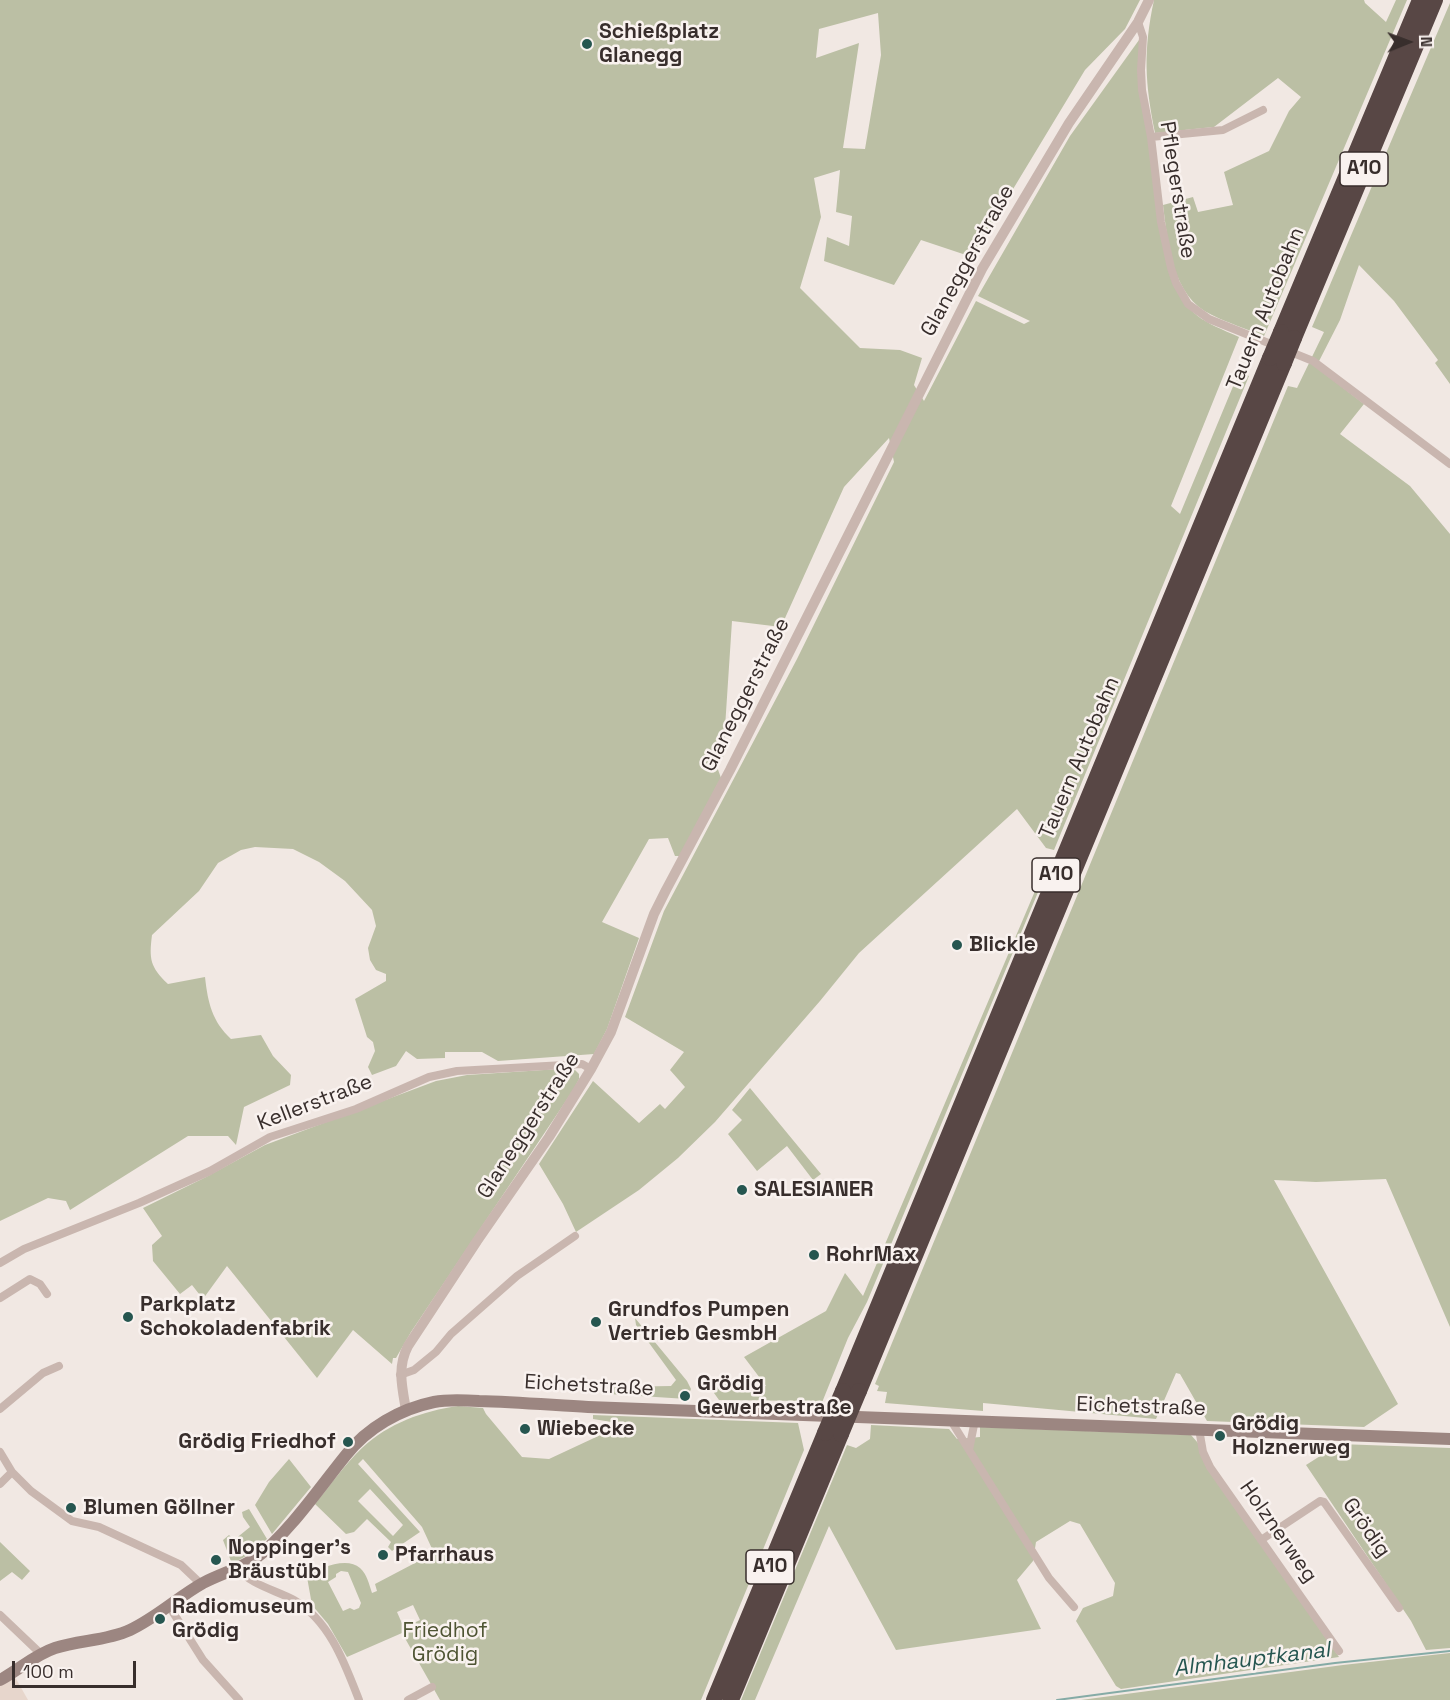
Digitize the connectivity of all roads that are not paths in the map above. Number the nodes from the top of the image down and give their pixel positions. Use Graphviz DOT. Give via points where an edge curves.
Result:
graph roads {
  1 [pos="1149,0"];
  2 [pos="1420,0"];
  3 [pos="1436,0"];
  4 [pos="1138,22"];
  5 [pos="1263,110"];
  6 [pos="1151,137"];
  7 [pos="1288,335"];
  8 [pos="1450,465"];
  9 [pos="591,1070"];
  10 [pos="575,1236"];
  11 [pos="0,1263"];
  12 [pos="47,1294"];
  13 [pos="0,1298"];
  14 [pos="59,1366"];
  15 [pos="400,1375"];
  16 [pos="0,1409"];
  17 [pos="406,1410"];
  18 [pos="950,1419"];
  19 [pos="975,1420"];
  20 [pos="1199,1429"];
  21 [pos="833,1433"];
  22 [pos="1450,1439"];
  23 [pos="969,1450"];
  24 [pos="0,1452"];
  25 [pos="12,1472"];
  26 [pos="0,1484"];
  27 [pos="1262,1540"];
  28 [pos="238,1568"];
  29 [pos="201,1584"];
  30 [pos="169,1606"];
  31 [pos="1074,1607"];
  32 [pos="1399,1608"];
  33 [pos="0,1615"];
  34 [pos="1339,1651"];
  35 [pos="41,1654"];
  36 [pos="0,1680"];
  37 [pos="432,1687"];
  38 [pos="239,1700"];
  39 [pos="359,1700"];
  40 [pos="408,1700"];
  41 [pos="714,1700"];
  42 [pos="731,1700"];
  1 -- 4 [label="street, Glaneggerstraße"];
  2 -- 7 [label="highway, Tauern Autobahn / A10"];
  3 -- 7 [label="highway, Tauern Autobahn / A10"];
  4 -- 6 [label="street, Pflegerstraße" via="1143,37 1142,90"];
  4 -- 9 [label="street, Glaneggerstraße" via="1069,123 982,269 654,914 611,1032"];
  5 -- 6 [label="street" via="1222,130"];
  6 -- 8 [label="street, Pflegerstraße" via="1167,252 1176,283 1188,304 1209,320 1313,361"];
  7 -- 21 [label="highway, Tauern Autobahn / A10, bridge"];
  9 -- 11 [label="street, Kellerstraße" via="582,1064 457,1071 429,1077 356,1109 270,1137 210,1171"];
  9 -- 15 [label="street, Glaneggerstraße" via="408,1346"];
  10 -- 15 [label="street" via="516,1276 436,1352 414,1370"];
  12 -- 13 [label="street" via="30,1278"];
  14 -- 16 [label="street" via="43,1373"];
  15 -- 17 [label="street, Glaneggerstraße"];
  17 -- 18 [label="main road, Eichetstraße" via="435,1402 471,1401"];
  17 -- 28 [label="main road, Eichetstraße" via="354,1445 270,1546"];
  18 -- 19 [label="main road, Eichetstraße"];
  18 -- 23 [label="street"];
  19 -- 20 [label="main road, Eichetstraße"];
  19 -- 23 [label="street"];
  20 -- 22 [label="main road, Eichetstraße"];
  20 -- 27 [label="street, Holznerweg" via="1210,1467"];
  21 -- 41 [label="highway, Tauern Autobahn / A10"];
  21 -- 42 [label="highway, Tauern Autobahn / A10"];
  23 -- 31 [label="street" via="1049,1578"];
  24 -- 25 [label="street"];
  25 -- 26 [label="street"];
  25 -- 29 [label="street" via="72,1521 99,1527 182,1565"];
  27 -- 32 [label="street, Grödig" via="1324,1502"];
  27 -- 34 [label="street, Holznerweg"];
  28 -- 29 [label="main road, Eichetstraße"];
  28 -- 39 [label="street" via="242,1574 308,1609 343,1660"];
  29 -- 30 [label="main road, Eichetstraße"];
  30 -- 35 [label="main road, Eichetstraße" via="120,1634 71,1643"];
  30 -- 38 [label="street" via="203,1660"];
  33 -- 35 [label="street"];
  35 -- 36 [label="main road, Eichetstraße"];
  37 -- 40 [label="street"];
}
